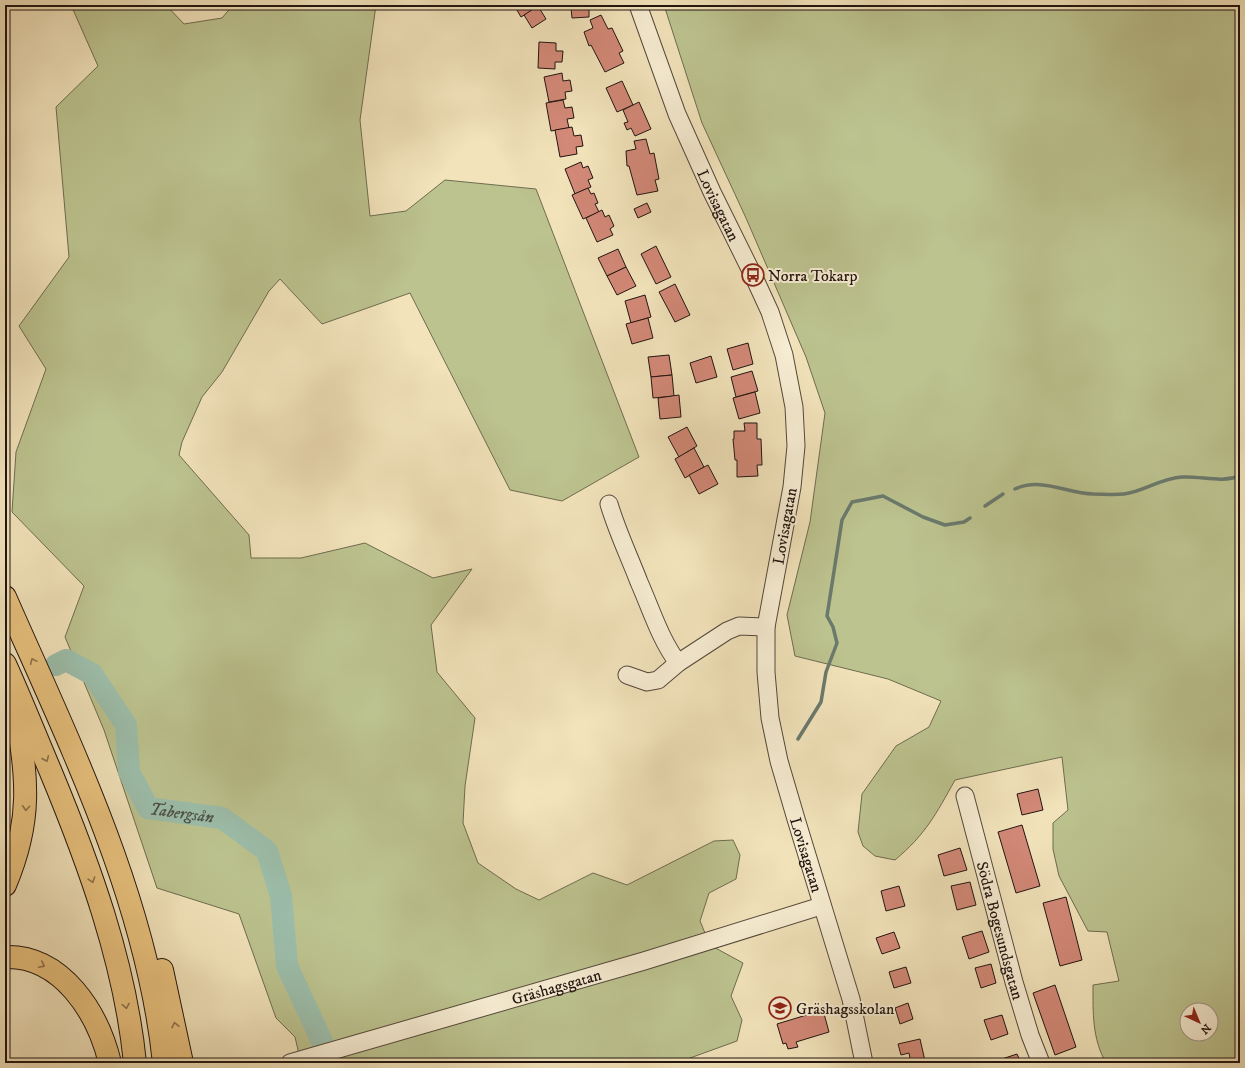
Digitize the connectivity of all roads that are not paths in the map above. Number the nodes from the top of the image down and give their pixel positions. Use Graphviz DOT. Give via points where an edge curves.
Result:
graph roads {
  1 [pos="638,5"];
  2 [pos="609,504"];
  3 [pos="5,596"];
  4 [pos="760,626"];
  5 [pos="678,662"];
  6 [pos="8,670"];
  7 [pos="626,675"];
  8 [pos="25,725"];
  9 [pos="79,767"];
  10 [pos="965,796"];
  11 [pos="5,885"];
  12 [pos="821,906"];
  13 [pos="5,956"];
  14 [pos="110,1063"];
  15 [pos="135,1063"];
  16 [pos="164,1063"];
  17 [pos="182,1063"];
  18 [pos="290,1063"];
  19 [pos="864,1063"];
  20 [pos="1041,1063"];
  1 -- 4 [label="street, Lovisagatan" via="677,114 766,304 784,355 794,407 794,470"];
  2 -- 5 [label="street" via="617,531 658,627"];
  9 -- 3 [label="highway, one-way"];
  4 -- 5 [label="street" via="739,626 727,631"];
  4 -- 12 [label="street, Lovisagatan" via="770,718 779,761"];
  5 -- 7 [label="street" via="658,680 647,682"];
  6 -- 8 [label="highway"];
  8 -- 11 [label="highway, one-way" via="25,815 14,863"];
  8 -- 15 [label="highway, one-way" via="72,822 104,918 127,1008"];
  9 -- 16 [label="highway" via="104,829 131,910 147,968"];
  17 -- 9 [label="highway, one-way" via="156,944 129,870"];
  10 -- 20 [label="street, Södra Bogesundsgatan" via="1014,982"];
  12 -- 18 [label="street, Gräshagsgatan" via="644,961"];
  12 -- 19 [label="street, Lovisagatan" via="851,999"];
  13 -- 14 [label="highway, one-way" via="32,960 58,974 69,984 95,1024"];
}
